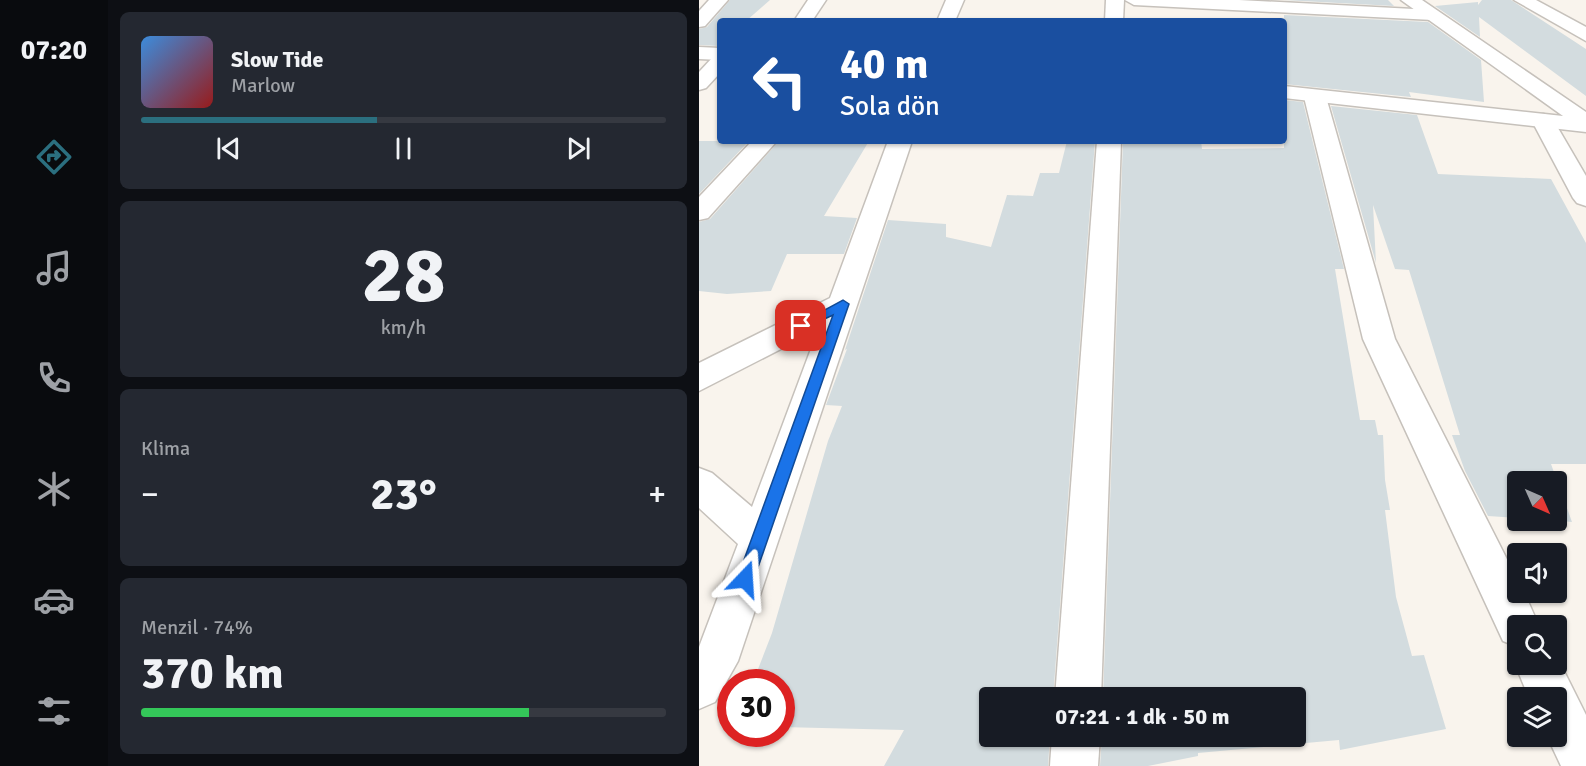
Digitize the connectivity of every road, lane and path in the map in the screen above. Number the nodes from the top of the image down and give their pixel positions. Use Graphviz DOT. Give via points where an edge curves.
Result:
graph roads {
  1 [pos="719,0"];
  2 [pos="817,0"];
  3 [pos="955,0"];
  4 [pos="1115,0"];
  5 [pos="1134,0"];
  6 [pos="1410,0"];
  7 [pos="1523,0"];
  8 [pos="1293,5"];
  9 [pos="1433,15"];
  10 [pos="805,18"];
  11 [pos="947,18"];
  12 [pos="1114,18"];
  13 [pos="699,22"];
  14 [pos="1586,35"];
  15 [pos="699,53"];
  16 [pos="717,54"];
  17 [pos="717,64"];
  18 [pos="699,84"];
  19 [pos="1287,92"];
  20 [pos="1315,97"];
  21 [pos="1543,121"];
  22 [pos="1586,124"];
  23 [pos="762,144"];
  24 [pos="899,144"];
  25 [pos="1109,144"];
  26 [pos="1586,198"];
  27 [pos="699,212"];
  28 [pos="843,304"];
  29 [pos="699,378"];
  30 [pos="699,484"];
  31 [pos="760,538"];
  32 [pos="1513,615"];
  33 [pos="699,686"];
  34 [pos="1079,687"];
  35 [pos="1567,727"];
  36 [pos="1075,747"];
  37 [pos="1074,766"];
  38 [pos="1586,766"];
  1 -- 13 [label="street"];
  2 -- 10 [label="street"];
  3 -- 11 [label="street"];
  4 -- 12 [label="street"];
  5 -- 8 [label="street"];
  6 -- 9 [label="street"];
  7 -- 14 [label="street"];
  8 -- 9 [label="street"];
  9 -- 22 [label="street"];
  15 -- 16 [label="street"];
  17 -- 18 [label="street"];
  19 -- 20 [label="street"];
  20 -- 21 [label="street"];
  20 -- 32 [label="street" via="1379,339"];
  21 -- 22 [label="street"];
  21 -- 26 [label="street"];
  23 -- 27 [label="street"];
  24 -- 28 [label="street"];
  25 -- 34 [label="street"];
  28 -- 29 [label="street"];
  28 -- 31 [label="street"];
  30 -- 31 [label="street"];
  31 -- 33 [label="street" via="716,662"];
  35 -- 38 [label="street"];
  36 -- 37 [label="street"];
}
